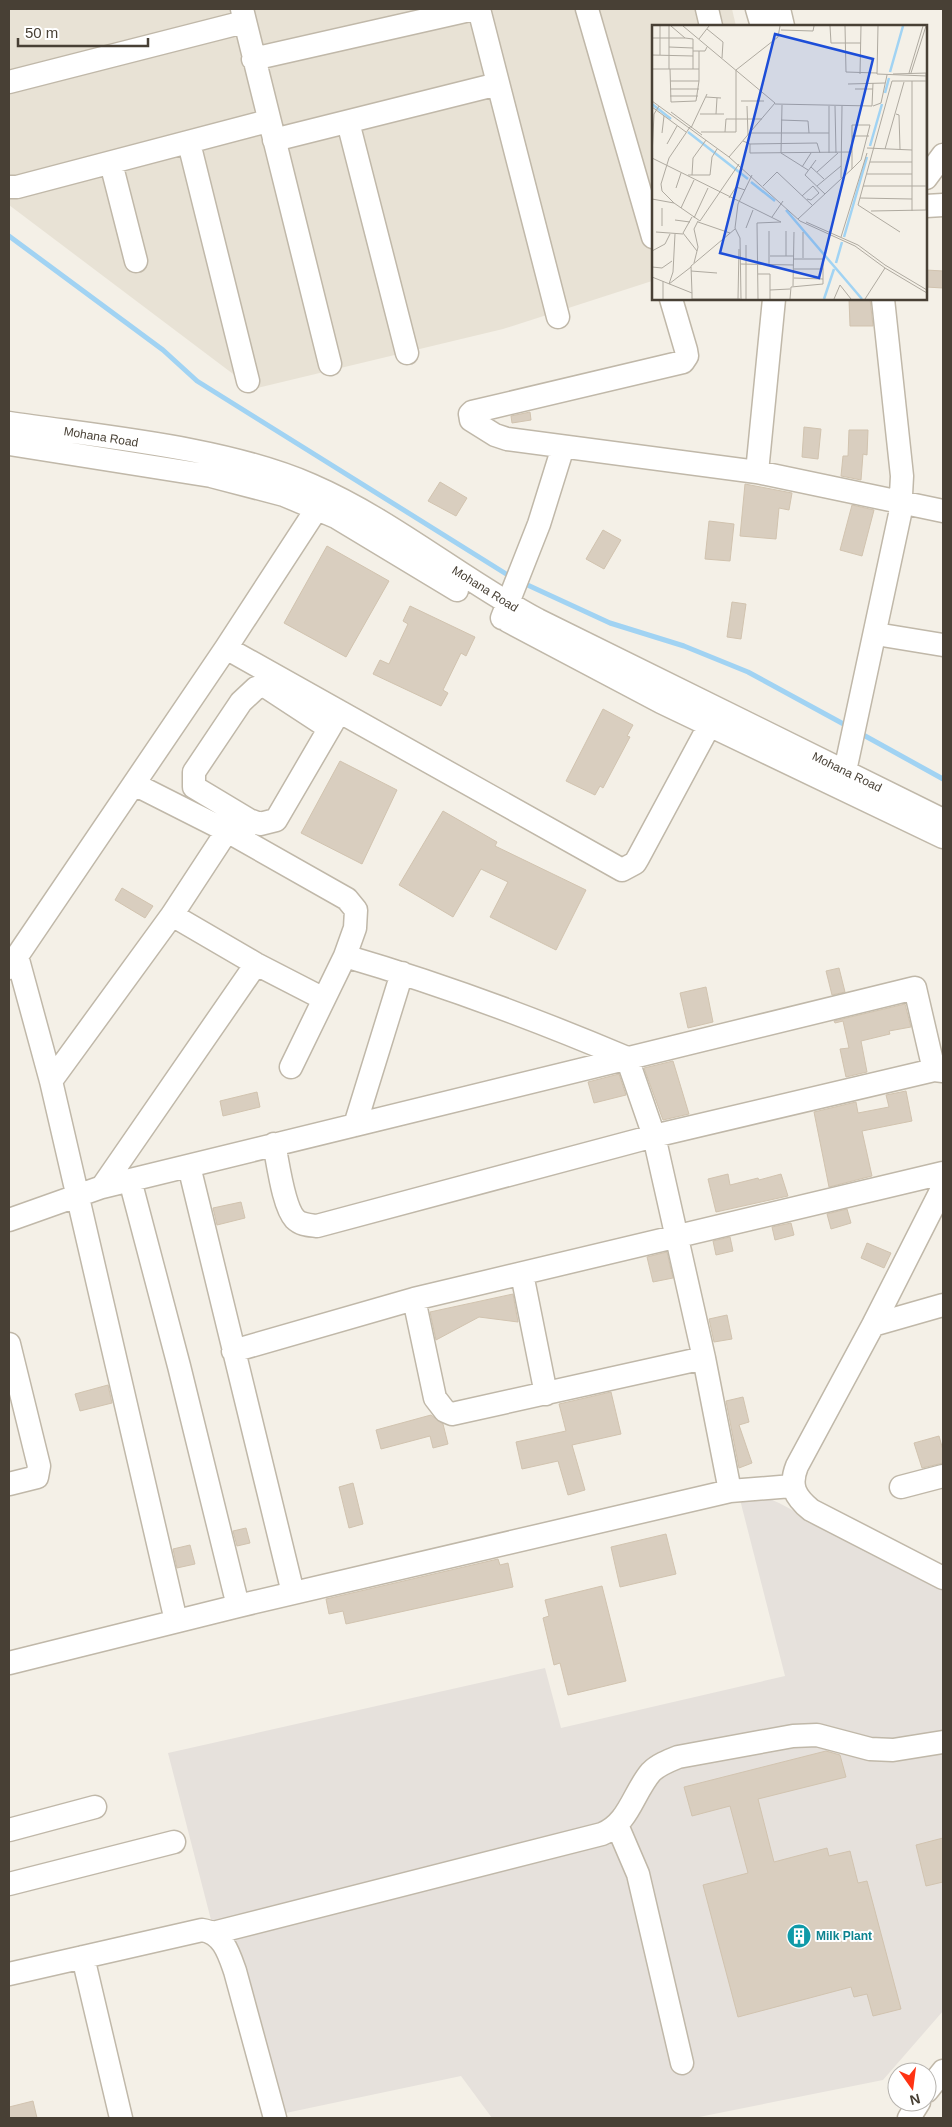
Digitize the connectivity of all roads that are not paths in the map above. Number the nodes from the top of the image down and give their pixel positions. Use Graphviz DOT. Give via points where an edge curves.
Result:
graph roads {
  1 [pos="474,9"];
  2 [pos="479,9"];
  3 [pos="587,9"];
  4 [pos="707,9"];
  5 [pos="757,9"];
  6 [pos="779,9"];
  7 [pos="444,12"];
  8 [pos="243,15"];
  9 [pos="711,25"];
  10 [pos="762,25"];
  11 [pos="783,25"];
  12 [pos="253,59"];
  13 [pos="9,82"];
  14 [pos="498,84"];
  15 [pos="348,122"];
  16 [pos="271,130"];
  17 [pos="189,143"];
  18 [pos="943,155"];
  19 [pos="111,163"];
  20 [pos="927,177"];
  21 [pos="9,187"];
  22 [pos="943,205"];
  23 [pos="927,206"];
  24 [pos="652,234"];
  25 [pos="136,261"];
  26 [pos="671,300"];
  27 [pos="774,300"];
  28 [pos="883,300"];
  29 [pos="558,317"];
  30 [pos="407,353"];
  31 [pos="330,364"];
  32 [pos="248,381"];
  33 [pos="9,423"];
  34 [pos="9,444"];
  35 [pos="563,447"];
  36 [pos="757,472"];
  37 [pos="323,500"];
  38 [pos="902,502"];
  39 [pos="943,511"];
  40 [pos="511,596"];
  41 [pos="876,634"];
  42 [pos="943,645"];
  43 [pos="226,648"];
  44 [pos="714,717"];
  45 [pos="334,720"];
  46 [pos="843,779"];
  47 [pos="134,784"];
  48 [pos="943,820"];
  49 [pos="227,831"];
  50 [pos="943,837"];
  51 [pos="172,915"];
  52 [pos="345,956"];
  53 [pos="13,963"];
  54 [pos="256,964"];
  55 [pos="402,972"];
  56 [pos="324,999"];
  57 [pos="628,1058"];
  58 [pos="291,1067"];
  59 [pos="939,1070"];
  60 [pos="51,1080"];
  61 [pos="355,1125"];
  62 [pos="654,1136"];
  63 [pos="274,1144"];
  64 [pos="189,1166"];
  65 [pos="943,1173"];
  66 [pos="130,1180"];
  67 [pos="102,1187"];
  68 [pos="943,1187"];
  69 [pos="77,1196"];
  70 [pos="9,1220"];
  71 [pos="678,1236"];
  72 [pos="522,1274"];
  73 [pos="414,1298"];
  74 [pos="943,1305"];
  75 [pos="874,1325"];
  76 [pos="9,1344"];
  77 [pos="232,1351"];
  78 [pos="704,1358"];
  79 [pos="13,1377"];
  80 [pos="546,1394"];
  81 [pos="943,1476"];
  82 [pos="9,1484"];
  83 [pos="792,1486"];
  84 [pos="901,1487"];
  85 [pos="730,1490"];
  86 [pos="943,1578"];
  87 [pos="293,1593"];
  88 [pos="238,1606"];
  89 [pos="176,1621"];
  90 [pos="9,1663"];
  91 [pos="943,1742"];
  92 [pos="95,1807"];
  93 [pos="618,1825"];
  94 [pos="9,1830"];
  95 [pos="174,1842"];
  96 [pos="9,1884"];
  97 [pos="213,1933"];
  98 [pos="83,1956"];
  99 [pos="9,1974"];
  100 [pos="682,2063"];
  101 [pos="120,2118"];
  102 [pos="275,2118"];
  1 -- 7 [label="street"];
  2 -- 14 [label="street"];
  3 -- 24 [label="street"];
  4 -- 9 [label="street"];
  5 -- 10 [label="street"];
  6 -- 11 [label="street"];
  7 -- 12 [label="street"];
  8 -- 12 [label="street"];
  8 -- 13 [label="street"];
  12 -- 16 [label="street"];
  14 -- 15 [label="street"];
  14 -- 29 [label="street"];
  15 -- 16 [label="street"];
  15 -- 30 [label="street"];
  16 -- 17 [label="street"];
  16 -- 31 [label="street"];
  17 -- 19 [label="street"];
  17 -- 32 [label="street"];
  18 -- 20 [label="street"];
  19 -- 21 [label="street"];
  19 -- 25 [label="street"];
  22 -- 23 [label="street"];
  26 -- 35 [label="street" via="686,350 683,362 470,414 472,422 501,438"];
  27 -- 36 [label="street"];
  28 -- 38 [label="street"];
  33 -- 37 [label="street, Mohana Road" via="218,457 283,474"];
  34 -- 37 [label="street, Mohana Road" via="238,482 284,495"];
  35 -- 36 [label="street"];
  35 -- 40 [label="street" via="539,524"];
  36 -- 38 [label="street"];
  37 -- 40 [label="street, Mohana Road" via="376,520"];
  37 -- 43 [label="street"];
  38 -- 39 [label="street"];
  38 -- 41 [label="street"];
  40 -- 44 [label="street, Mohana Road"];
  41 -- 42 [label="street"];
  41 -- 46 [label="street"];
  43 -- 45 [label="street"];
  43 -- 47 [label="street"];
  44 -- 45 [label="street" via="638,858 622,870"];
  44 -- 46 [label="street, Mohana Road"];
  45 -- 45 [label="street" via="276,820 260,824 249,820 194,787 194,772 241,702 256,688 264,686"];
  46 -- 48 [label="street, Mohana Road"];
  46 -- 50 [label="street, Mohana Road"];
  47 -- 49 [label="street"];
  47 -- 53 [label="street"];
  49 -- 51 [label="street"];
  49 -- 52 [label="street" via="352,904 357,917"];
  51 -- 54 [label="street"];
  51 -- 60 [label="street"];
  52 -- 55 [label="street"];
  52 -- 56 [label="street"];
  53 -- 60 [label="street"];
  54 -- 56 [label="street"];
  54 -- 67 [label="street"];
  55 -- 57 [label="street" via="480,999"];
  55 -- 61 [label="street"];
  56 -- 58 [label="street"];
  57 -- 59 [label="street" via="915,988"];
  57 -- 61 [label="street"];
  57 -- 62 [label="street"];
  59 -- 62 [label="street"];
  60 -- 69 [label="street"];
  61 -- 63 [label="street"];
  62 -- 63 [label="street" via="317,1226 296,1220 289,1210"];
  62 -- 71 [label="street"];
  63 -- 64 [label="street"];
  64 -- 66 [label="street"];
  64 -- 77 [label="street"];
  65 -- 71 [label="street"];
  66 -- 67 [label="street"];
  66 -- 88 [label="street"];
  67 -- 69 [label="street"];
  68 -- 75 [label="street"];
  69 -- 70 [label="street"];
  69 -- 89 [label="street"];
  71 -- 72 [label="street"];
  71 -- 78 [label="street"];
  72 -- 73 [label="street"];
  72 -- 80 [label="street"];
  73 -- 77 [label="street"];
  73 -- 80 [label="street" via="435,1398 445,1411 459,1414"];
  74 -- 75 [label="street"];
  75 -- 83 [label="street" via="796,1466"];
  76 -- 79 [label="street"];
  77 -- 87 [label="street"];
  78 -- 80 [label="street"];
  78 -- 85 [label="street"];
  79 -- 82 [label="street" via="39,1472 32,1480"];
  81 -- 84 [label="street"];
  83 -- 85 [label="street"];
  83 -- 86 [label="street" via="811,1510"];
  85 -- 87 [label="street"];
  87 -- 88 [label="street"];
  88 -- 89 [label="street"];
  89 -- 90 [label="street"];
  91 -- 93 [label="street" via="893,1750 870,1749 817,1735 793,1736 678,1757 664,1762 652,1772"];
  92 -- 94 [label="street"];
  93 -- 97 [label="street" via="602,1834"];
  93 -- 100 [label="street" via="638,1874"];
  95 -- 96 [label="street"];
  97 -- 98 [label="street" via="202,1930"];
  97 -- 102 [label="street" via="226,1948 234,1971"];
  98 -- 99 [label="street"];
  98 -- 101 [label="street"];
}
